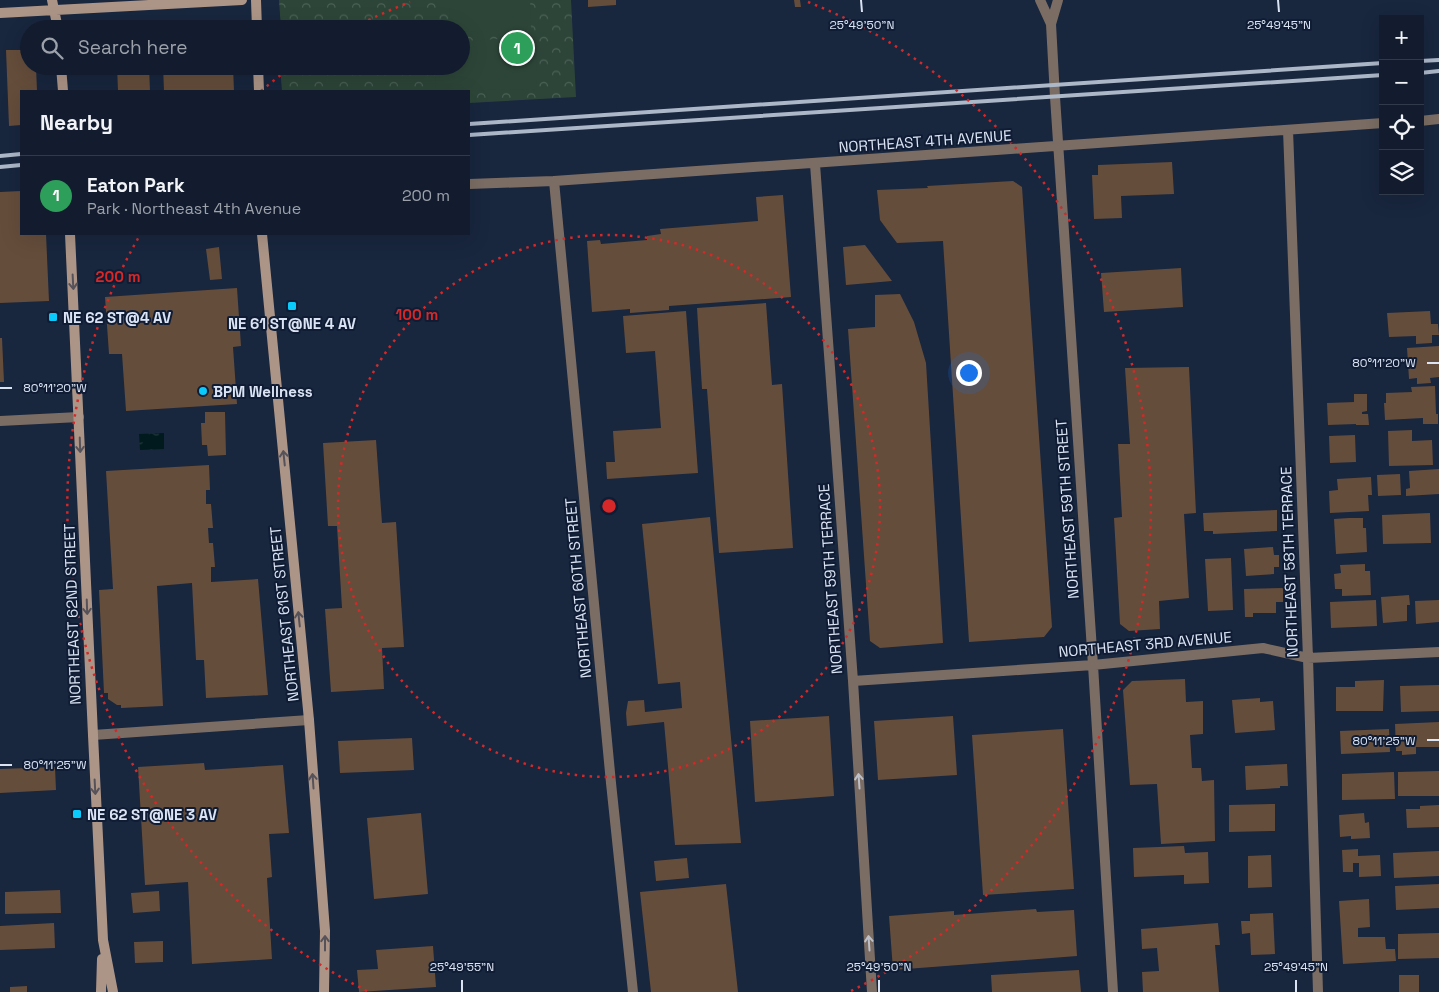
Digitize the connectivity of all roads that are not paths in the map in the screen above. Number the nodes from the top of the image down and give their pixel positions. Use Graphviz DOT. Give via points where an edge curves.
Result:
graph roads {
  1 [pos="52,0"];
  2 [pos="242,0"];
  3 [pos="256,0"];
  4 [pos="1040,0"];
  5 [pos="1058,0"];
  6 [pos="54,11"];
  7 [pos="0,13"];
  8 [pos="56,20"];
  9 [pos="257,20"];
  10 [pos="1052,24"];
  11 [pos="62,75"];
  12 [pos="258,75"];
  13 [pos="63,90"];
  14 [pos="259,90"];
  15 [pos="1439,119"];
  16 [pos="1424,121"];
  17 [pos="1379,123"];
  18 [pos="1288,130"];
  19 [pos="1058,147"];
  20 [pos="815,164"];
  21 [pos="554,181"];
  22 [pos="470,184"];
  23 [pos="70,235"];
  24 [pos="262,235"];
  25 [pos="79,417"];
  26 [pos="0,421"];
  27 [pos="1439,652"];
  28 [pos="1308,658"];
  29 [pos="1093,665"];
  30 [pos="852,681"];
  31 [pos="309,720"];
  32 [pos="92,735"];
  33 [pos="103,940"];
  34 [pos="101,992"];
  35 [pos="113,992"];
  36 [pos="324,992"];
  37 [pos="632,992"];
  38 [pos="872,992"];
  39 [pos="1113,992"];
  40 [pos="1318,992"];
  1 -- 6 [label="main road"];
  2 -- 6 [label="main road"];
  3 -- 9 [label="main road"];
  4 -- 10 [label="street, NORTHEAST 59TH STREET"];
  5 -- 10 [label="street, NORTHEAST 59TH STREET"];
  6 -- 7 [label="main road"];
  6 -- 8 [label="main road"];
  10 -- 19 [label="street, NORTHEAST 59TH STREET"];
  11 -- 13 [label="main road"];
  12 -- 14 [label="main road"];
  15 -- 16 [label="street"];
  17 -- 18 [label="street, NORTHEAST 4TH AVENUE"];
  18 -- 19 [label="street, NORTHEAST 4TH AVENUE"];
  18 -- 28 [label="street, NORTHEAST 58TH TERRACE"];
  19 -- 20 [label="street, NORTHEAST 4TH AVENUE"];
  19 -- 29 [label="street, NORTHEAST 59TH STREET"];
  20 -- 21 [label="street, NORTHEAST 4TH AVENUE"];
  20 -- 30 [label="street, NORTHEAST 59TH TERRACE"];
  21 -- 22 [label="street, NORTHEAST 4TH AVENUE"];
  21 -- 37 [label="street, NORTHEAST 60TH STREET"];
  23 -- 25 [label="main road, NORTHEAST 62ND STREET, one-way"];
  31 -- 24 [label="main road, NORTHEAST 61ST STREET, one-way"];
  25 -- 26 [label="street"];
  25 -- 32 [label="main road, NORTHEAST 62ND STREET, one-way"];
  27 -- 28 [label="street, NORTHEAST 3RD AVENUE"];
  28 -- 29 [label="street, NORTHEAST 3RD AVENUE" via="1263,648"];
  28 -- 40 [label="street, NORTHEAST 58TH TERRACE"];
  29 -- 30 [label="street, NORTHEAST 3RD AVENUE"];
  29 -- 39 [label="street, NORTHEAST 59TH STREET"];
  38 -- 30 [label="street, NORTHEAST 59TH TERRACE, one-way"];
  31 -- 32 [label="street"];
  36 -- 31 [label="main road, NORTHEAST 61ST STREET, one-way" via="325,931"];
  32 -- 33 [label="main road, NORTHEAST 62ND STREET, one-way"];
  33 -- 34 [label="main road"];
  33 -- 35 [label="main road, NORTHEAST 62ND STREET"];
}
